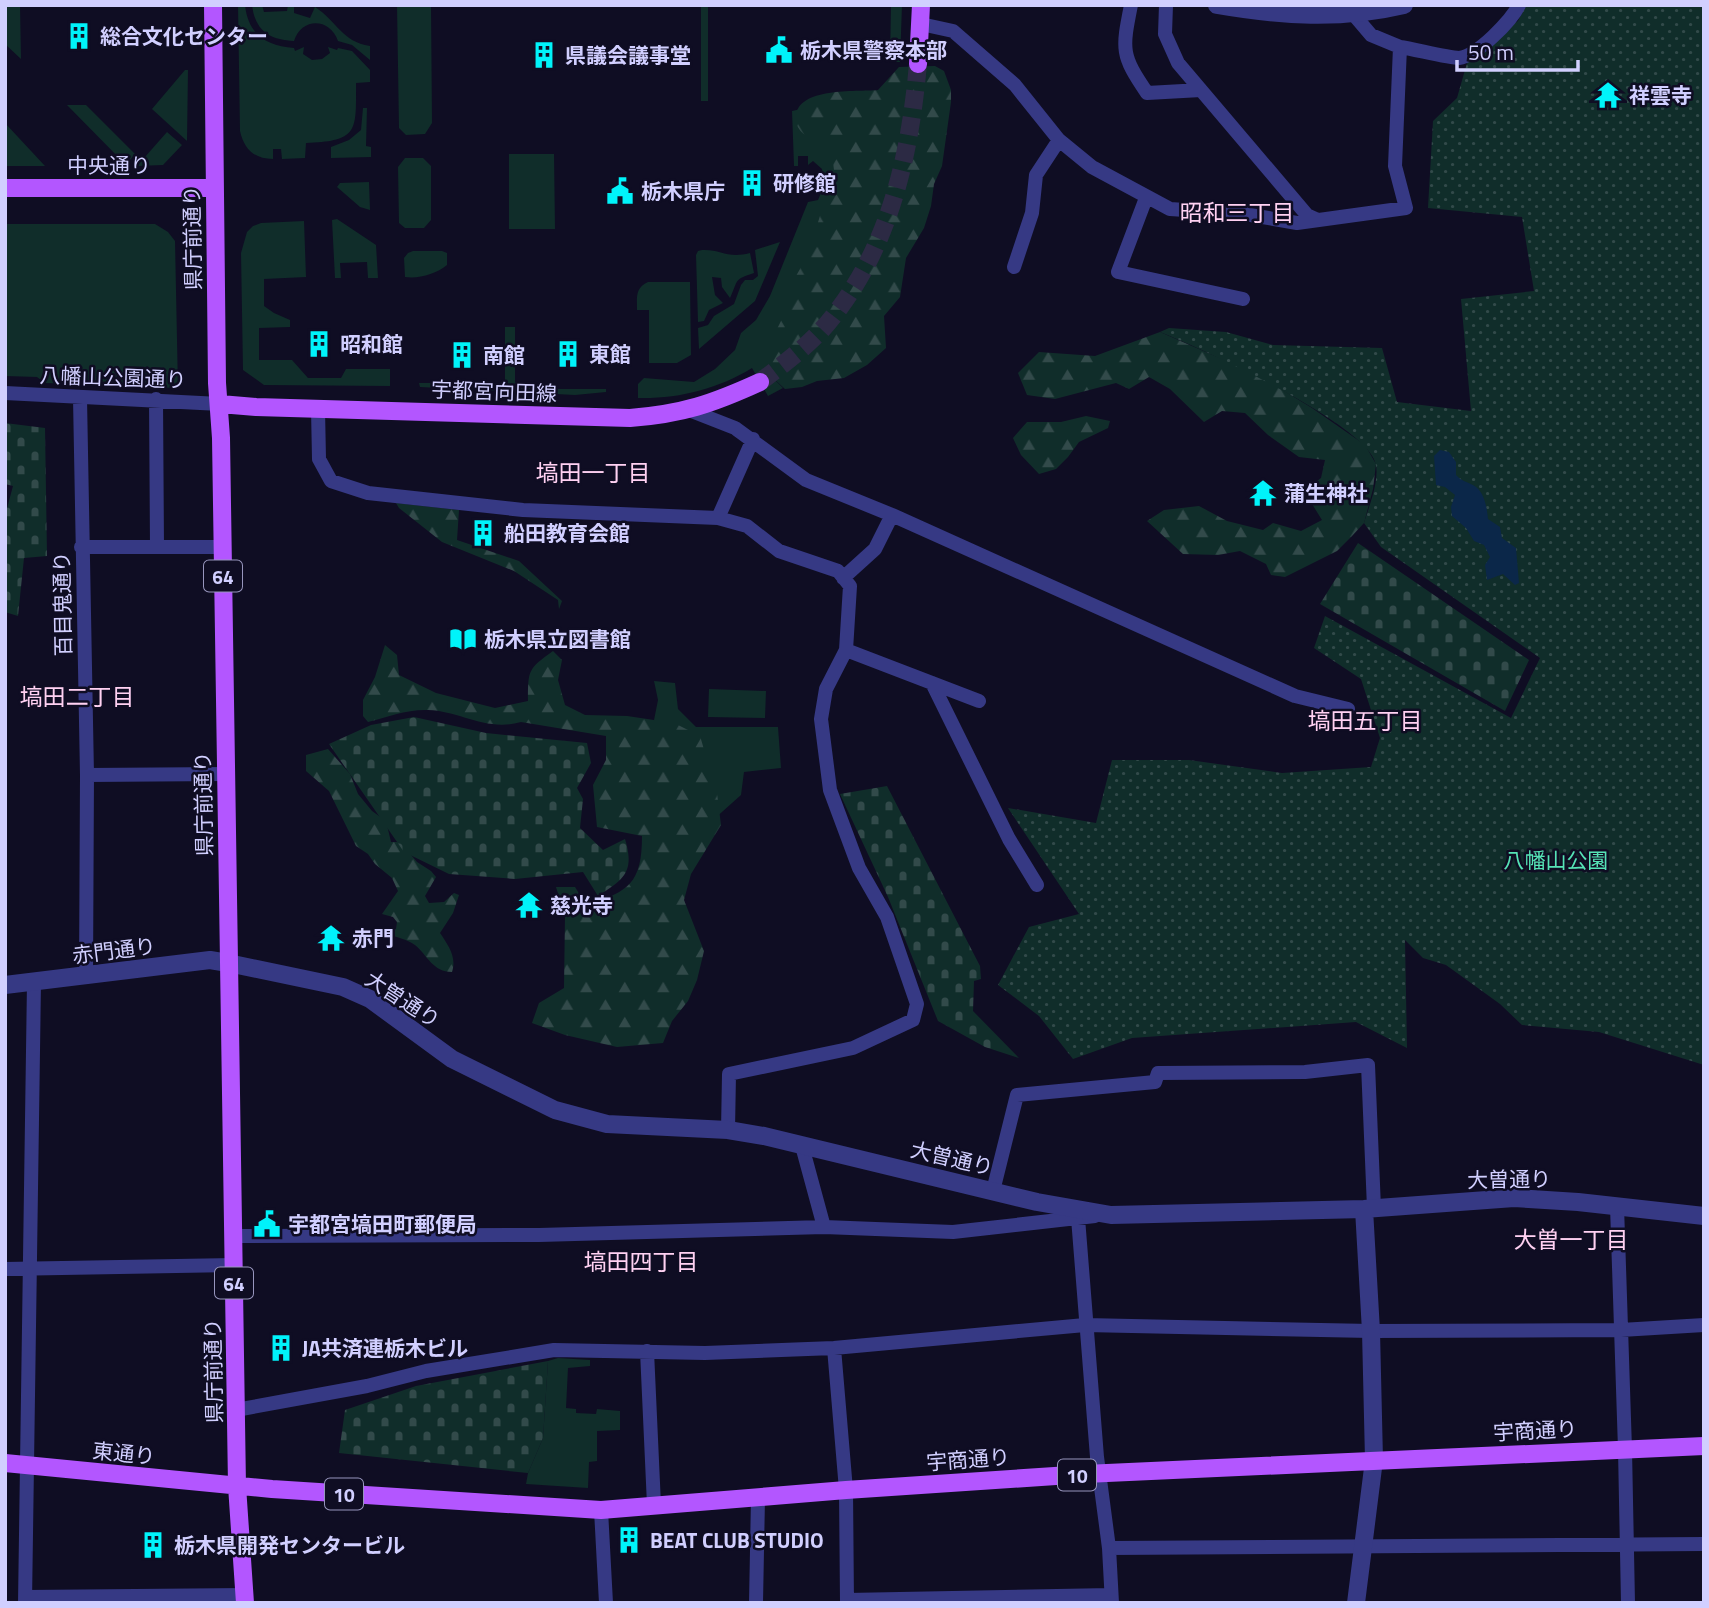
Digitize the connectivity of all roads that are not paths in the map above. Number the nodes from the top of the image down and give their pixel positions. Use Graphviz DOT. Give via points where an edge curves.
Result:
graph roads {
  1 [pos="213,5"];
  2 [pos="921,5"];
  3 [pos="1131,5"];
  4 [pos="1166,5"];
  5 [pos="1217,5"];
  6 [pos="1404,5"];
  7 [pos="1519,5"];
  8 [pos="1354,15"];
  9 [pos="920,24"];
  10 [pos="1400,47"];
  11 [pos="918,64"];
  12 [pos="1201,90"];
  13 [pos="1059,140"];
  14 [pos="5,188"];
  15 [pos="214,188"];
  16 [pos="1146,198"];
  17 [pos="1318,220"];
  18 [pos="1014,267"];
  19 [pos="1243,299"];
  20 [pos="760,382"];
  21 [pos="5,393"];
  22 [pos="80,398"];
  23 [pos="156,399"];
  24 [pos="220,404"];
  25 [pos="318,409"];
  26 [pos="689,410"];
  27 [pos="753,439"];
  28 [pos="892,515"];
  29 [pos="718,518"];
  30 [pos="157,546"];
  31 [pos="81,547"];
  32 [pos="223,547"];
  33 [pos="844,578"];
  34 [pos="846,650"];
  35 [pos="932,683"];
  36 [pos="978,701"];
  37 [pos="1348,709"];
  38 [pos="225,774"];
  39 [pos="87,775"];
  40 [pos="1037,886"];
  41 [pos="228,963"];
  42 [pos="86,977"];
  43 [pos="34,982"];
  44 [pos="5,985"];
  45 [pos="728,1130"];
  46 [pos="802,1146"];
  47 [pos="993,1191"];
  48 [pos="1617,1206"];
  49 [pos="1369,1209"];
  50 [pos="1111,1215"];
  51 [pos="1704,1216"];
  52 [pos="1078,1218"];
  53 [pos="824,1227"];
  54 [pos="233,1236"];
  55 [pos="234,1265"];
  56 [pos="5,1269"];
  57 [pos="30,1269"];
  58 [pos="1085,1325"];
  59 [pos="1704,1325"];
  60 [pos="1621,1330"];
  61 [pos="1371,1331"];
  62 [pos="834,1348"];
  63 [pos="648,1351"];
  64 [pos="236,1410"];
  65 [pos="1704,1446"];
  66 [pos="1625,1449"];
  67 [pos="1374,1460"];
  68 [pos="5,1463"];
  69 [pos="25,1465"];
  70 [pos="1098,1474"];
  71 [pos="237,1486"];
  72 [pos="846,1490"];
  73 [pos="758,1498"];
  74 [pos="654,1505"];
  75 [pos="601,1510"];
  76 [pos="1704,1544"];
  77 [pos="1363,1545"];
  78 [pos="1627,1545"];
  79 [pos="1109,1548"];
  80 [pos="245,1599"];
  81 [pos="1111,1599"];
  82 [pos="25,1600"];
  83 [pos="122,1600"];
  84 [pos="848,1601"];
  85 [pos="606,1603"];
  86 [pos="756,1603"];
  87 [pos="1356,1603"];
  88 [pos="1628,1603"];
  1 -- 15 [label="main road, 県庁前通り / 64"];
  2 -- 9 [label="main road"];
  3 -- 12 [label="street" via="1124,41 1129,66 1147,93"];
  4 -- 12 [label="street" via="1166,34 1178,63"];
  5 -- 8 [label="street" via="1291,16"];
  6 -- 8 [label="street"];
  7 -- 10 [label="street" via="1512,18 1470,54 1458,58"];
  8 -- 10 [label="street" via="1371,35"];
  9 -- 11 [label="main road"];
  9 -- 13 [label="street" via="953,31 1014,85"];
  10 -- 17 [label="street" via="1395,166 1406,208"];
  12 -- 17 [label="street" via="1307,215"];
  13 -- 16 [label="street" via="1092,167"];
  13 -- 18 [label="street" via="1036,175 1032,214"];
  14 -- 15 [label="main road, 中央通り"];
  15 -- 24 [label="main road, 県庁前通り / 64"];
  16 -- 17 [label="street" via="1170,209 1297,223"];
  16 -- 19 [label="street" via="1118,272"];
  20 -- 26 [label="main road, 宇都宮向田線"];
  21 -- 22 [label="street, 八幡山公園通り"];
  22 -- 23 [label="street, 八幡山公園通り"];
  22 -- 31 [label="street, 百目鬼通り"];
  23 -- 24 [label="street, 八幡山公園通り"];
  23 -- 30 [label="street"];
  24 -- 25 [label="main road, 宇都宮向田線"];
  24 -- 32 [label="main road, 県庁前通り / 64"];
  25 -- 26 [label="main road, 宇都宮向田線" via="630,418"];
  25 -- 29 [label="street" via="319,459 331,481 369,493 523,510"];
  26 -- 27 [label="street"];
  27 -- 28 [label="street" via="806,480"];
  27 -- 29 [label="street"];
  28 -- 33 [label="street" via="875,549"];
  28 -- 37 [label="street" via="1296,696"];
  29 -- 33 [label="street" via="747,526 779,551 838,571"];
  30 -- 31 [label="street"];
  30 -- 32 [label="street"];
  31 -- 39 [label="street, 百目鬼通り"];
  32 -- 38 [label="main road, 県庁前通り / 64"];
  33 -- 34 [label="street" via="850,586"];
  34 -- 35 [label="street"];
  34 -- 45 [label="street" via="826,689 821,719 831,790 859,868 887,917 917,1004 913,1020 853,1048 729,1074"];
  35 -- 36 [label="street"];
  35 -- 40 [label="street"];
  38 -- 39 [label="street"];
  38 -- 41 [label="main road, 県庁前通り / 64"];
  39 -- 42 [label="street, 百目鬼通り"];
  41 -- 42 [label="street, 赤門通り" via="210,960"];
  41 -- 45 [label="street, 大曽通り" via="343,987 370,999 452,1059 555,1110 607,1124"];
  41 -- 54 [label="main road, 県庁前通り / 64"];
  42 -- 43 [label="street, 赤門通り"];
  43 -- 44 [label="street, 赤門通り"];
  43 -- 57 [label="street"];
  45 -- 46 [label="street, 大曽通り"];
  46 -- 47 [label="street, 大曽通り"];
  46 -- 53 [label="street"];
  47 -- 49 [label="street" via="1017,1095 1155,1082 1158,1073 1305,1072 1368,1065"];
  47 -- 50 [label="street, 大曽通り"];
  48 -- 49 [label="street, 大曽通り" via="1514,1198"];
  48 -- 51 [label="street, 大曽通り"];
  48 -- 60 [label="street"];
  49 -- 50 [label="street, 大曽通り"];
  49 -- 61 [label="street"];
  50 -- 52 [label="street"];
  52 -- 53 [label="street" via="953,1232"];
  52 -- 58 [label="street"];
  53 -- 54 [label="street" via="539,1235"];
  54 -- 55 [label="main road, 県庁前通り / 64"];
  55 -- 57 [label="street"];
  55 -- 64 [label="main road, 県庁前通り / 64"];
  56 -- 57 [label="street"];
  57 -- 69 [label="street"];
  58 -- 61 [label="street"];
  58 -- 62 [label="street"];
  58 -- 70 [label="street"];
  59 -- 60 [label="street"];
  60 -- 61 [label="street"];
  60 -- 66 [label="street"];
  61 -- 67 [label="street"];
  62 -- 63 [label="street"];
  62 -- 72 [label="street"];
  63 -- 64 [label="street" via="554,1350"];
  63 -- 74 [label="street"];
  64 -- 71 [label="main road, 県庁前通り / 64"];
  65 -- 66 [label="main road, 宇商通り / 10"];
  66 -- 67 [label="main road, 宇商通り / 10"];
  66 -- 78 [label="street"];
  67 -- 70 [label="main road, 宇商通り / 10"];
  67 -- 77 [label="street"];
  68 -- 69 [label="main road, 東通り / 10"];
  69 -- 71 [label="main road, 東通り / 10"];
  69 -- 82 [label="street"];
  70 -- 72 [label="main road, 宇商通り / 10"];
  70 -- 79 [label="street"];
  71 -- 75 [label="main road, 宇商通り / 10"];
  71 -- 80 [label="main road, 県庁前通り / 64"];
  72 -- 73 [label="main road, 宇商通り / 10"];
  72 -- 84 [label="street"];
  73 -- 74 [label="main road, 宇商通り / 10"];
  73 -- 86 [label="street"];
  74 -- 75 [label="main road, 宇商通り / 10"];
  75 -- 85 [label="street"];
  76 -- 78 [label="street"];
  77 -- 78 [label="street"];
  77 -- 79 [label="street"];
  77 -- 87 [label="street"];
  78 -- 88 [label="street"];
  79 -- 81 [label="street"];
  80 -- 83 [label="street"];
  81 -- 84 [label="street"];
  82 -- 83 [label="street"];
}
